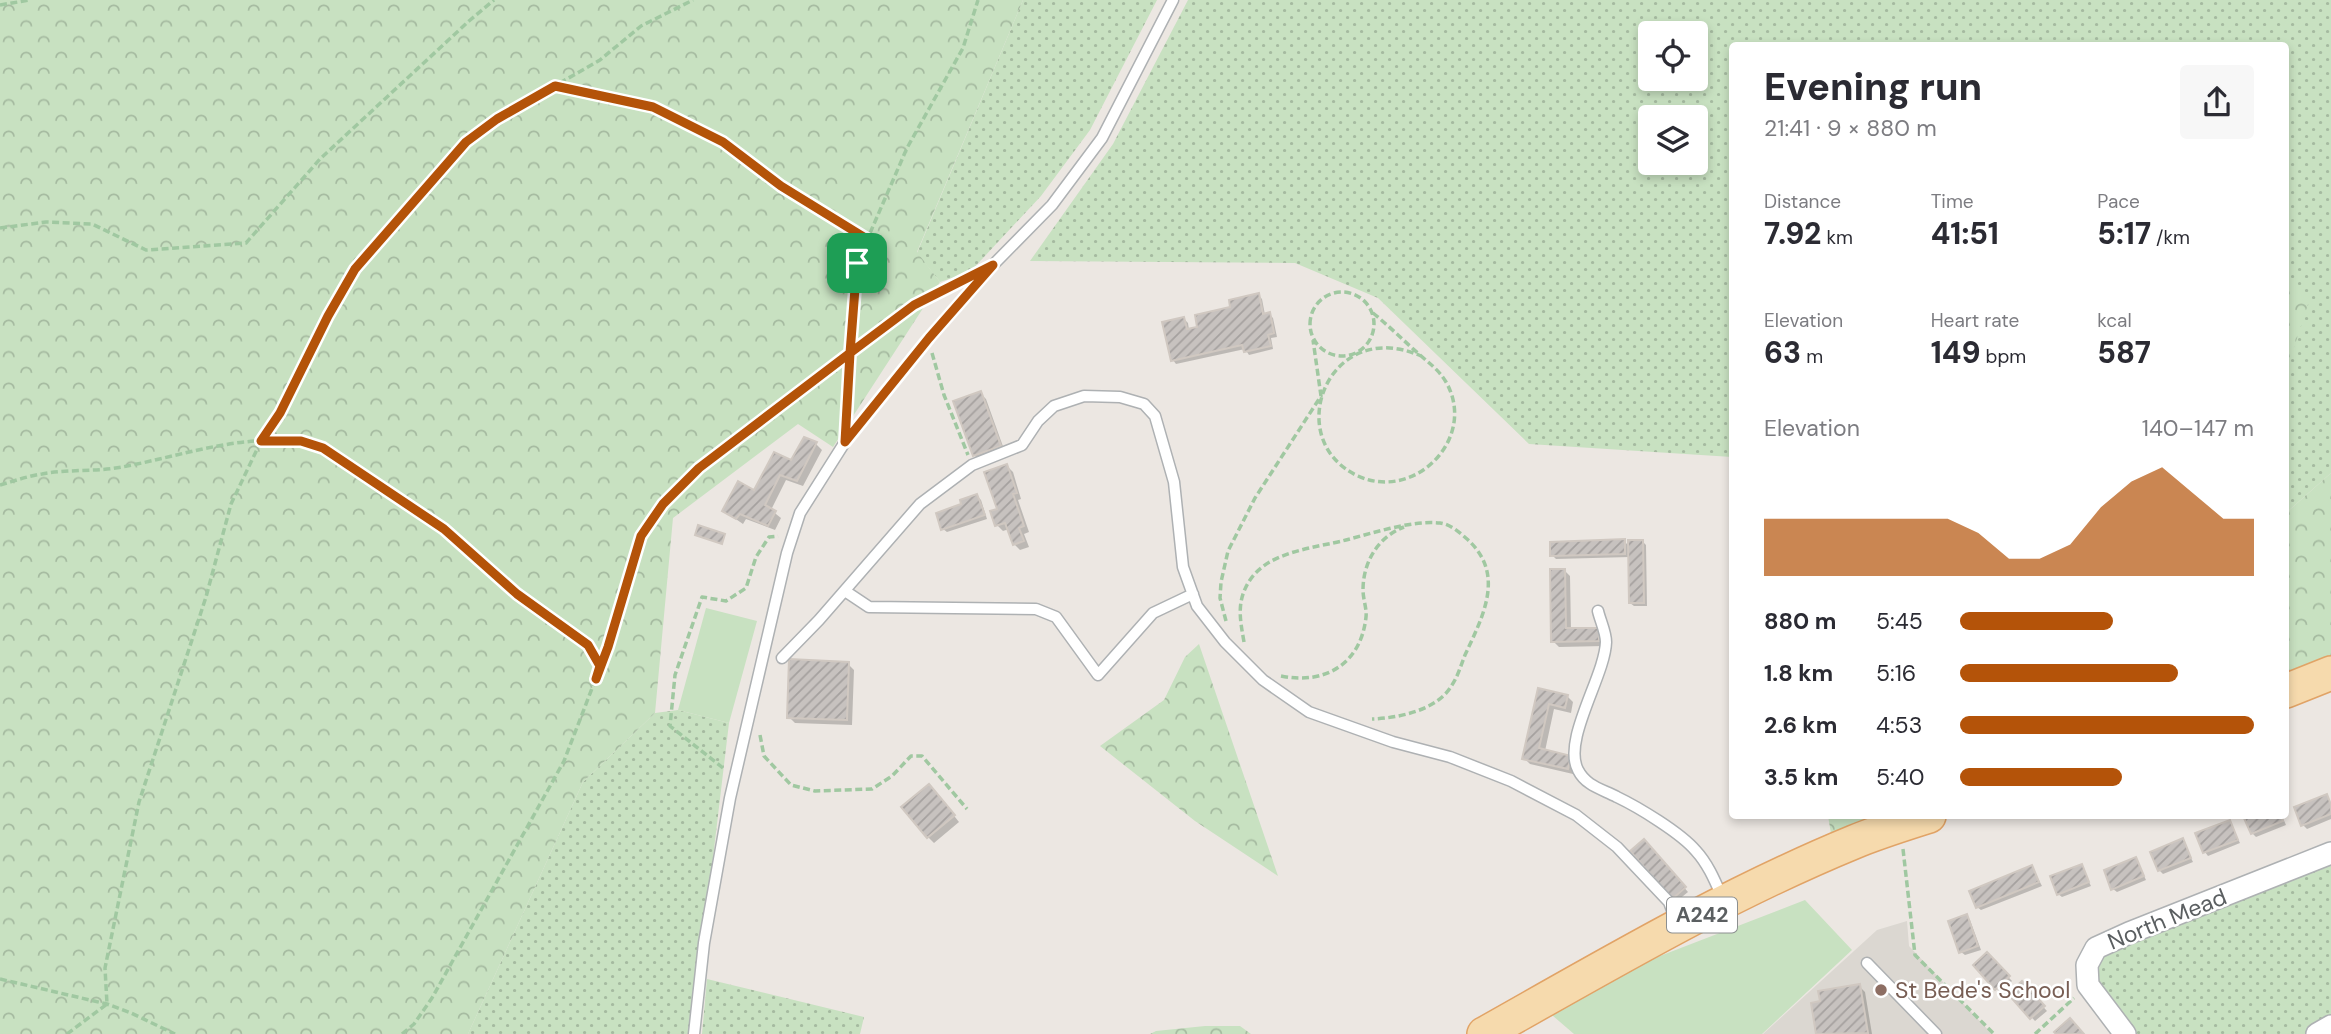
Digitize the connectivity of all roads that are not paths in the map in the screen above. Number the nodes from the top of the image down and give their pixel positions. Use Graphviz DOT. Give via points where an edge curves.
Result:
graph roads {
  1 [pos="1173,0"];
  2 [pos="845,592"];
  3 [pos="1193,594"];
  4 [pos="1598,611"];
  5 [pos="782,658"];
  6 [pos="2331,673"];
  7 [pos="2289,690"];
  8 [pos="1915,821"];
  9 [pos="2331,853"];
  10 [pos="1724,903"];
  11 [pos="1679,927"];
  12 [pos="1867,962"];
  13 [pos="2331,1026"];
  14 [pos="694,1034"];
  15 [pos="1484,1034"];
  16 [pos="1936,1034"];
  17 [pos="2125,1034"];
  18 [pos="2317,1034"];
  1 -- 14 [label="lane" via="1102,138 1052,205 929,338 845,442 800,513 735,778 704,943"];
  2 -- 3 [label="lane" via="869,607 1036,609 1056,617 1098,675 1153,612"];
  2 -- 3 [label="lane" via="920,504 972,466 1022,445 1054,406 1084,396 1120,397 1144,404 1155,416 1174,482 1183,566"];
  2 -- 5 [label="lane"];
  3 -- 11 [label="lane" via="1218,633 1263,680 1309,712 1450,757 1511,781 1576,815 1617,847 1669,902"];
  4 -- 10 [label="lane" via="1606,641 1575,745 1577,769 1594,787 1657,820 1695,849"];
  6 -- 7 [label="main road"];
  8 -- 10 [label="main road, A242" via="1834,850"];
  9 -- 17 [label="street, North Mead" via="2096,948 2087,965 2088,985"];
  10 -- 11 [label="main road, A242"];
  11 -- 15 [label="main road, A242"];
  12 -- 16 [label="lane"];
  13 -- 18 [label="street"];
}
